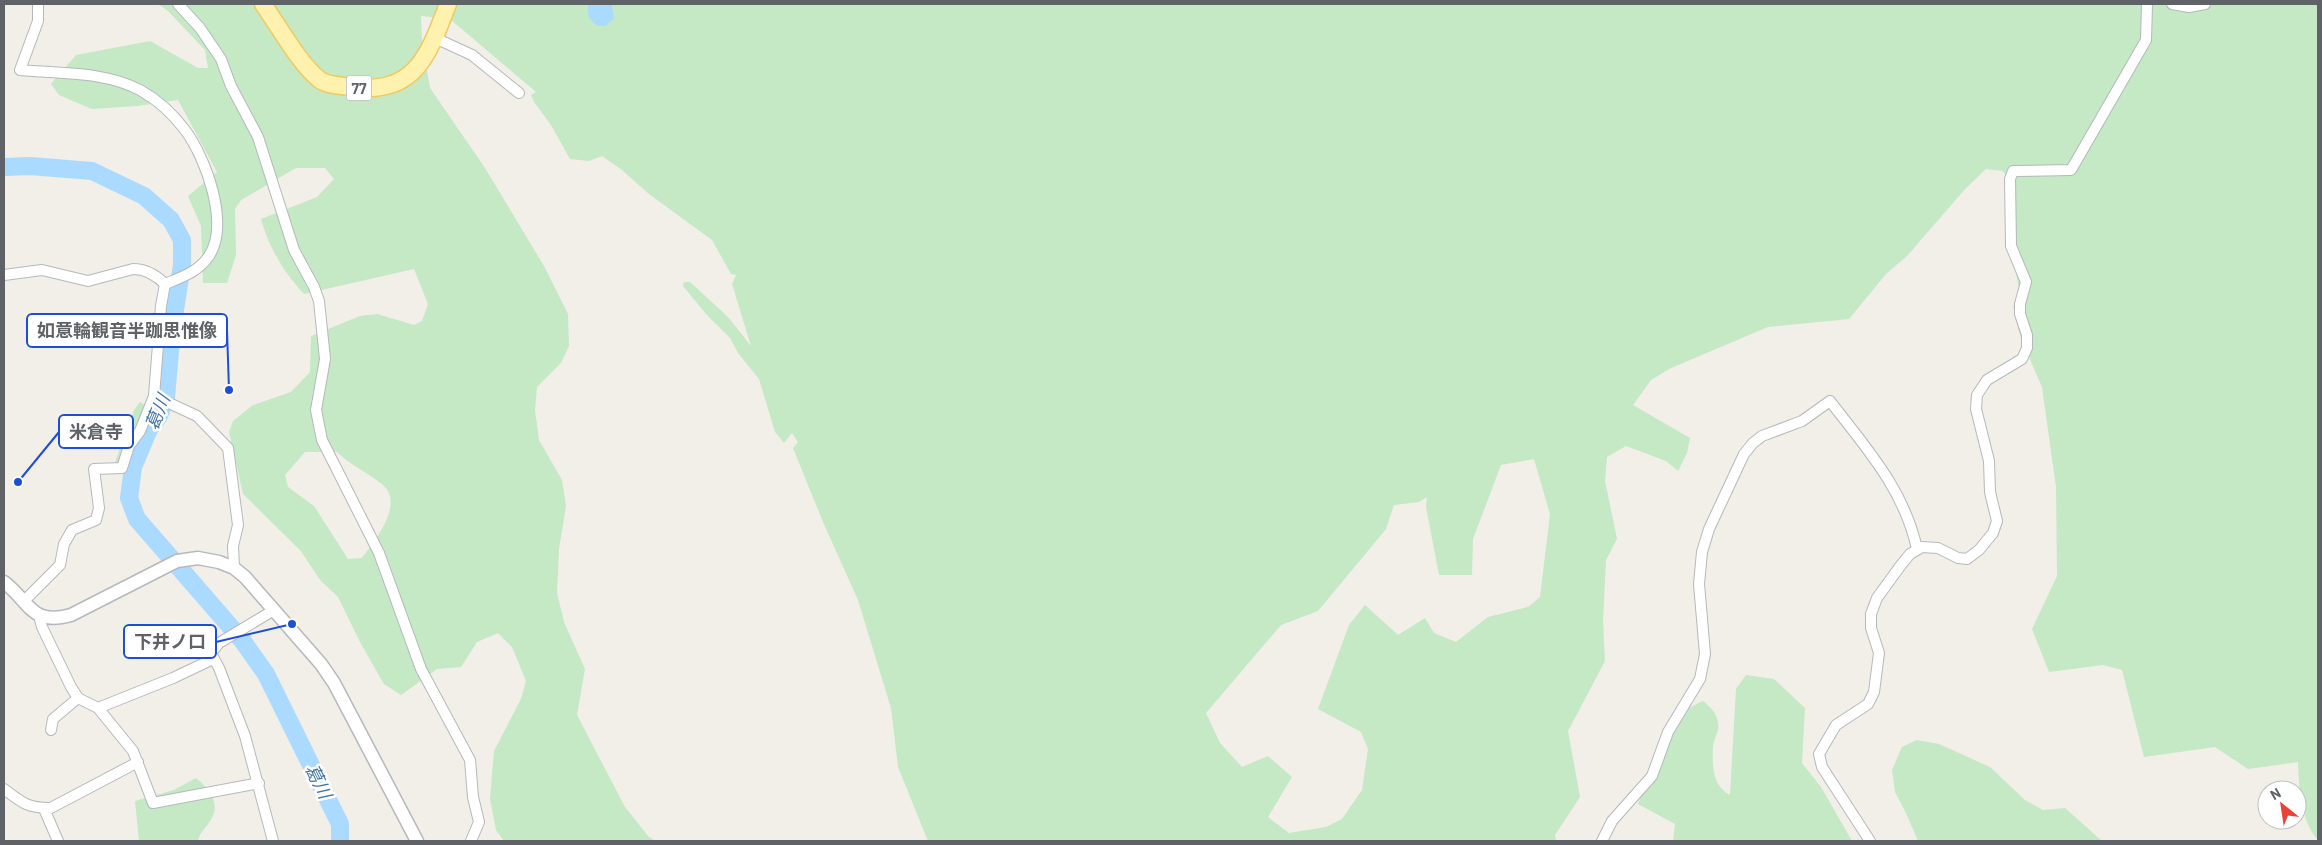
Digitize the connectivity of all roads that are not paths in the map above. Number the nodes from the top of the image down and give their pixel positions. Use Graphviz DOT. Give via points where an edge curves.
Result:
graph roads {
  1 [pos="38,4"];
  2 [pos="178,4"];
  3 [pos="262,4"];
  4 [pos="448,4"];
  5 [pos="2147,4"];
  6 [pos="2172,4"];
  7 [pos="2204,4"];
  8 [pos="435,38"];
  9 [pos="520,93"];
  10 [pos="4,275"];
  11 [pos="168,283"];
  12 [pos="159,335"];
  13 [pos="180,336"];
  14 [pos="155,397"];
  15 [pos="1917,549"];
  16 [pos="234,568"];
  17 [pos="4,582"];
  18 [pos="23,602"];
  19 [pos="274,610"];
  20 [pos="39,616"];
  21 [pos="213,659"];
  22 [pos="78,698"];
  23 [pos="98,708"];
  24 [pos="51,730"];
  25 [pos="138,762"];
  26 [pos="258,783"];
  27 [pos="4,789"];
  28 [pos="49,808"];
  29 [pos="58,841"];
  30 [pos="273,841"];
  31 [pos="417,841"];
  32 [pos="472,841"];
  33 [pos="1602,841"];
  34 [pos="1870,841"];
  1 -- 11 [label="street" via="38,21 20,70 100,77 130,85 164,107 186,131 199,154 209,177 217,218 214,244 198,268"];
  2 -- 32 [label="street" via="200,28 220,59 258,137 294,250 314,287 325,359 316,410 322,440 379,553 422,669 470,760 479,822"];
  3 -- 8 [label="main road, 77" via="308,67 322,81 336,85 371,90 396,84 414,73"];
  4 -- 8 [label="main road, 77"];
  5 -- 15 [label="street" via="2146,40 2071,170 2014,171 2010,179 2011,246 2026,282 2020,314 2027,335 2027,348 2022,359 1987,380 1976,401 1989,461 1996,526 1979,550 1967,559 1938,548"];
  6 -- 7 [label="street" via="2190,7"];
  8 -- 9 [label="street" via="472,55"];
  10 -- 11 [label="street" via="42,270 88,281 140,269"];
  11 -- 12 [label="street" via="161,306"];
  12 -- 13 [label="street"];
  12 -- 14 [label="street"];
  14 -- 16 [label="street" via="197,416 228,448 238,525 233,546"];
  14 -- 18 [label="street" via="140,431 129,446 122,468 94,469 99,508 96,520 72,530 64,544 60,565"];
  15 -- 33 [label="street" via="1911,524 1885,471 1830,401 1802,421 1762,436 1753,443 1738,467 1709,529 1702,552 1699,573 1705,654 1700,679 1665,738 1652,776 1612,820"];
  15 -- 34 [label="street" via="1896,571 1873,607 1871,628 1879,654 1874,692 1862,709 1836,725 1819,754 1822,767"];
  16 -- 19 [label="street"];
  16 -- 20 [label="street" via="198,558 186,559 71,615 57,619"];
  17 -- 18 [label="street"];
  18 -- 20 [label="street"];
  19 -- 21 [label="street" via="219,643 211,653"];
  19 -- 31 [label="street" via="334,683"];
  20 -- 22 [label="street"];
  21 -- 23 [label="street"];
  21 -- 26 [label="street" via="245,736"];
  22 -- 23 [label="street"];
  22 -- 24 [label="street" via="53,719"];
  23 -- 25 [label="street" via="123,737"];
  25 -- 26 [label="street" via="152,803"];
  25 -- 28 [label="street"];
  26 -- 30 [label="street"];
  27 -- 28 [label="street" via="27,806"];
  28 -- 29 [label="street" via="45,811"];
}
